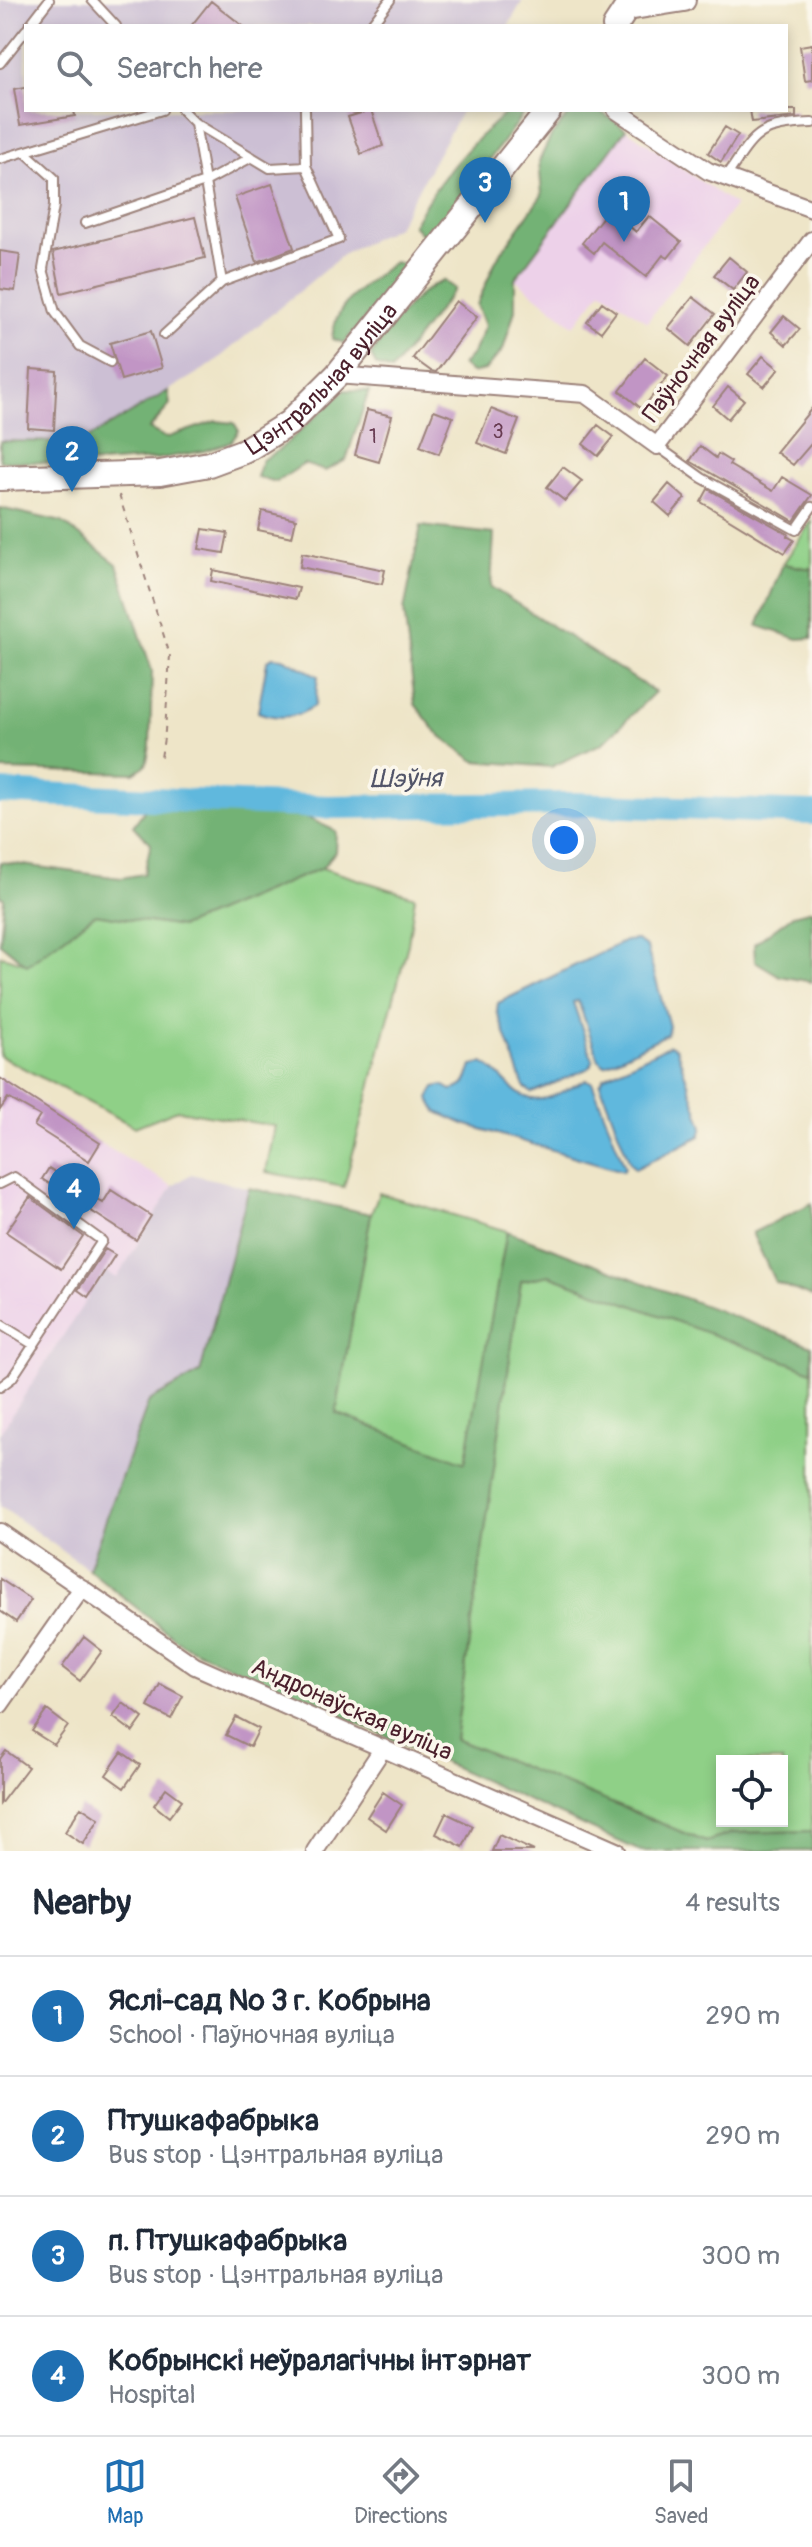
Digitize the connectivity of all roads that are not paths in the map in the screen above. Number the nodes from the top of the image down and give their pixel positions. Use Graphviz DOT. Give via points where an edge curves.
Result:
graph roads {
  1 [pos="49,0"];
  2 [pos="92,0"];
  3 [pos="390,0"];
  4 [pos="684,0"];
  5 [pos="625,12"];
  6 [pos="31,24"];
  7 [pos="114,24"];
  8 [pos="372,24"];
  9 [pos="24,33"];
  10 [pos="0,63"];
  11 [pos="155,112"];
  12 [pos="184,112"];
  13 [pos="305,112"];
  14 [pos="547,112"];
  15 [pos="619,112"];
  16 [pos="195,123"];
  17 [pos="812,123"];
  18 [pos="25,152"];
  19 [pos="252,157"];
  20 [pos="0,159"];
  21 [pos="306,166"];
  22 [pos="726,177"];
  23 [pos="205,182"];
  24 [pos="812,209"];
  25 [pos="85,223"];
  26 [pos="812,240"];
  27 [pos="222,282"];
  28 [pos="164,335"];
  29 [pos="110,362"];
  30 [pos="337,375"];
  31 [pos="657,446"];
  32 [pos="0,478"];
  33 [pos="812,507"];
  34 [pos="0,1184"];
  35 [pos="0,1324"];
  36 [pos="34,1345"];
  37 [pos="0,1387"];
  38 [pos="0,1532"];
  39 [pos="82,1588"];
  40 [pos="0,1705"];
  41 [pos="383,1748"];
  42 [pos="315,1851"];
  43 [pos="616,1851"];
  1 -- 6 [label="lane"];
  2 -- 7 [label="lane"];
  3 -- 8 [label="lane"];
  4 -- 5 [label="street"];
  9 -- 10 [label="lane"];
  11 -- 18 [label="lane"];
  12 -- 16 [label="lane"];
  13 -- 21 [label="lane"];
  14 -- 30 [label="main road, Цэнтральная вуліца"];
  15 -- 22 [label="street" via="708,171"];
  16 -- 19 [label="lane"];
  16 -- 23 [label="lane"];
  17 -- 22 [label="lane" via="767,129 752,139"];
  18 -- 20 [label="lane"];
  18 -- 29 [label="lane" via="54,178 43,269 55,312 80,346"];
  19 -- 21 [label="lane" via="270,168"];
  19 -- 23 [label="lane"];
  21 -- 27 [label="lane" via="339,239"];
  22 -- 24 [label="street"];
  23 -- 25 [label="lane"];
  23 -- 27 [label="lane"];
  26 -- 31 [label="street, Паўночная вуліца"];
  27 -- 28 [label="lane"];
  30 -- 31 [label="street, Паўночная вуліца" via="585,394"];
  30 -- 32 [label="main road, Цэнтральная вуліца" via="289,423 244,451 209,464 160,473"];
  31 -- 33 [label="lane" via="702,478 796,530"];
  34 -- 36 [label="lane" via="14,1177 102,1241"];
  35 -- 36 [label="lane"];
  36 -- 37 [label="lane"];
  38 -- 39 [label="street"];
  39 -- 40 [label="street"];
  39 -- 41 [label="street, Андронаўская вуліца" via="195,1666"];
  41 -- 42 [label="street"];
  41 -- 43 [label="street, Андронаўская вуліца"];
}
